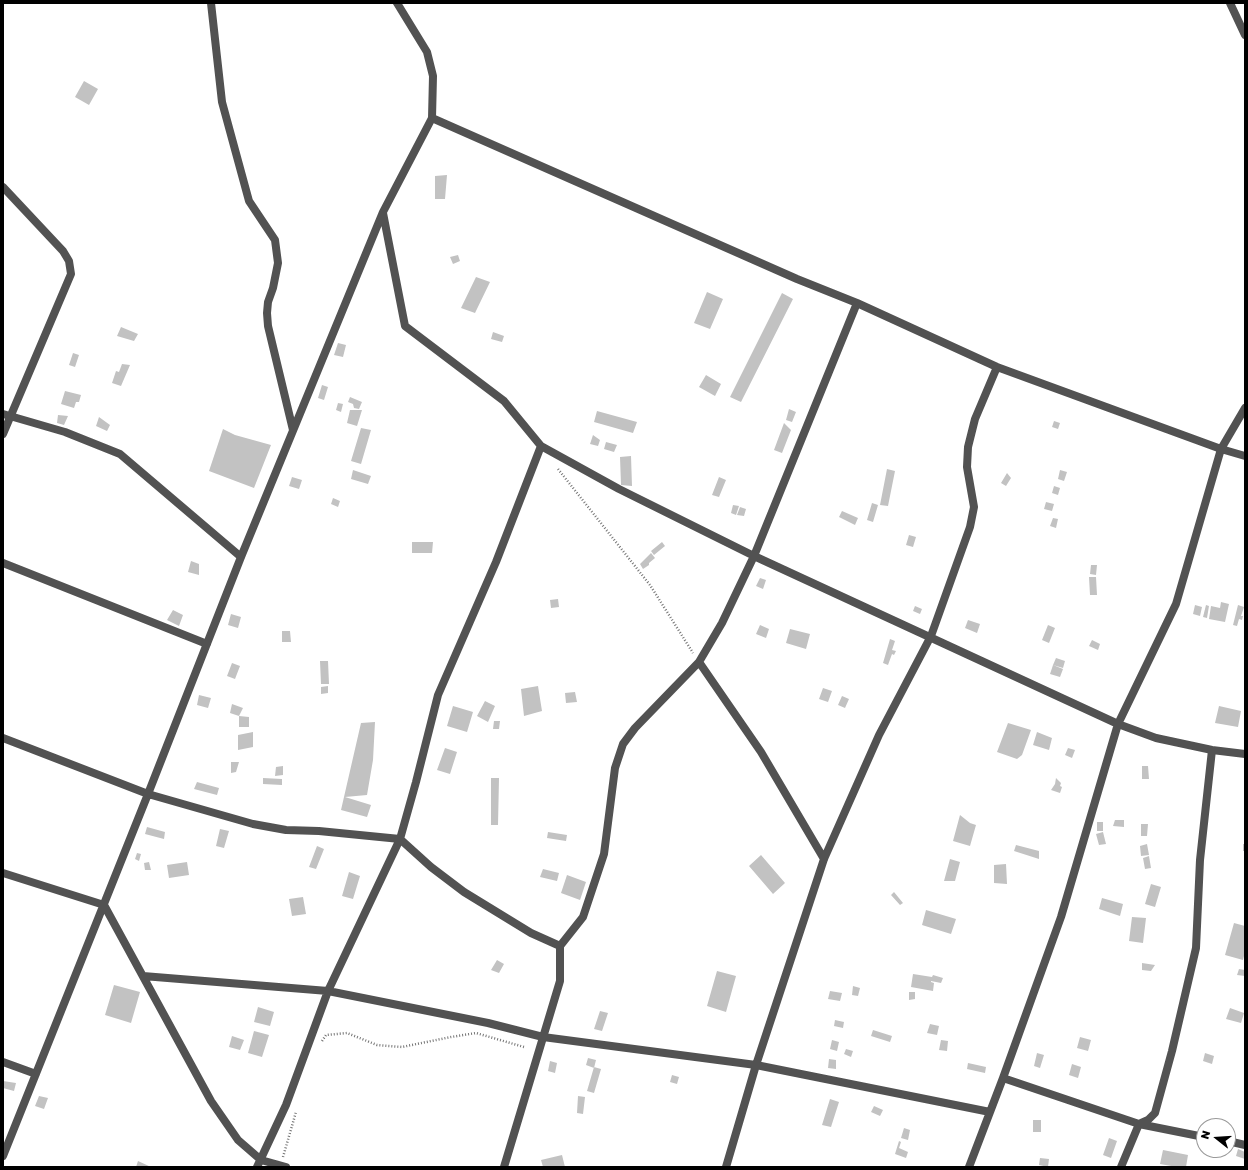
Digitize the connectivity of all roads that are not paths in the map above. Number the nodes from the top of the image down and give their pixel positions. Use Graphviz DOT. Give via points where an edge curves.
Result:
graph roads {
  1 [pos="211,3"];
  2 [pos="397,3"];
  3 [pos="1230,3"];
  4 [pos="1245,35"];
  5 [pos="432,118"];
  6 [pos="3,187"];
  7 [pos="383,212"];
  8 [pos="857,303"];
  9 [pos="997,367"];
  10 [pos="1245,408"];
  11 [pos="7,414"];
  12 [pos="293,430"];
  13 [pos="3,434"];
  14 [pos="541,446"];
  15 [pos="1221,449"];
  16 [pos="1245,456"];
  17 [pos="754,556"];
  18 [pos="241,557"];
  19 [pos="3,563"];
  20 [pos="931,636"];
  21 [pos="207,644"];
  22 [pos="699,662"];
  23 [pos="1118,724"];
  24 [pos="3,738"];
  25 [pos="1212,750"];
  26 [pos="1245,754"];
  27 [pos="148,794"];
  28 [pos="400,838"];
  29 [pos="824,859"];
  30 [pos="3,873"];
  31 [pos="104,905"];
  32 [pos="560,946"];
  33 [pos="143,976"];
  34 [pos="328,991"];
  35 [pos="543,1037"];
  36 [pos="3,1062"];
  37 [pos="756,1065"];
  38 [pos="36,1074"];
  39 [pos="1003,1078"];
  40 [pos="990,1112"];
  41 [pos="1139,1124"];
  42 [pos="1196,1135"];
  43 [pos="3,1156"];
  44 [pos="259,1163"];
  45 [pos="283,1166"];
  46 [pos="504,1167"];
  47 [pos="726,1167"];
  48 [pos="969,1167"];
  49 [pos="1121,1167"];
  1 -- 12 [label="street" via="222,102 249,201 275,240 278,263 268,302 268,326"];
  2 -- 5 [label="street" via="430,60 433,76"];
  3 -- 4 [label="street"];
  5 -- 7 [label="street"];
  5 -- 8 [label="street"];
  6 -- 11 [label="street" via="63,251 69,261 71,274"];
  7 -- 12 [label="street"];
  7 -- 14 [label="street" via="405,326 504,401"];
  8 -- 9 [label="street"];
  8 -- 17 [label="street"];
  9 -- 15 [label="street"];
  9 -- 20 [label="street" via="975,420 968,447 967,467 974,507 970,527"];
  10 -- 15 [label="street"];
  11 -- 13 [label="street"];
  11 -- 18 [label="street" via="65,432 120,454"];
  12 -- 18 [label="street"];
  14 -- 17 [label="street" via="619,489"];
  14 -- 28 [label="street" via="496,562 438,695"];
  15 -- 16 [label="street"];
  15 -- 23 [label="street" via="1176,604"];
  17 -- 20 [label="street"];
  17 -- 22 [label="street" via="722,623"];
  18 -- 21 [label="street"];
  19 -- 21 [label="street"];
  20 -- 23 [label="street"];
  20 -- 29 [label="street" via="879,735"];
  21 -- 27 [label="street"];
  22 -- 29 [label="street" via="761,752"];
  22 -- 32 [label="street" via="635,728 623,744 616,768 604,854 583,917"];
  23 -- 25 [label="street" via="1156,738"];
  23 -- 39 [label="street" via="1061,917"];
  24 -- 27 [label="street"];
  25 -- 26 [label="street"];
  25 -- 41 [label="street" via="1200,860 1196,948 1155,1113"];
  27 -- 28 [label="street" via="253,824 286,830"];
  27 -- 31 [label="street"];
  28 -- 32 [label="street" via="431,867 464,892 531,933"];
  28 -- 34 [label="street"];
  29 -- 37 [label="street"];
  30 -- 31 [label="street"];
  31 -- 33 [label="street"];
  31 -- 38 [label="street"];
  32 -- 35 [label="street" via="560,981"];
  33 -- 34 [label="street"];
  33 -- 44 [label="street" via="211,1101 238,1140"];
  34 -- 35 [label="street" via="488,1023"];
  34 -- 44 [label="street" via="286,1105"];
  35 -- 37 [label="street"];
  35 -- 46 [label="street"];
  36 -- 38 [label="street"];
  37 -- 40 [label="street"];
  37 -- 47 [label="street"];
  38 -- 43 [label="street"];
  39 -- 40 [label="street"];
  39 -- 41 [label="street"];
  40 -- 48 [label="street"];
  41 -- 42 [label="street"];
  41 -- 49 [label="street"];
  44 -- 45 [label="street"];
}
